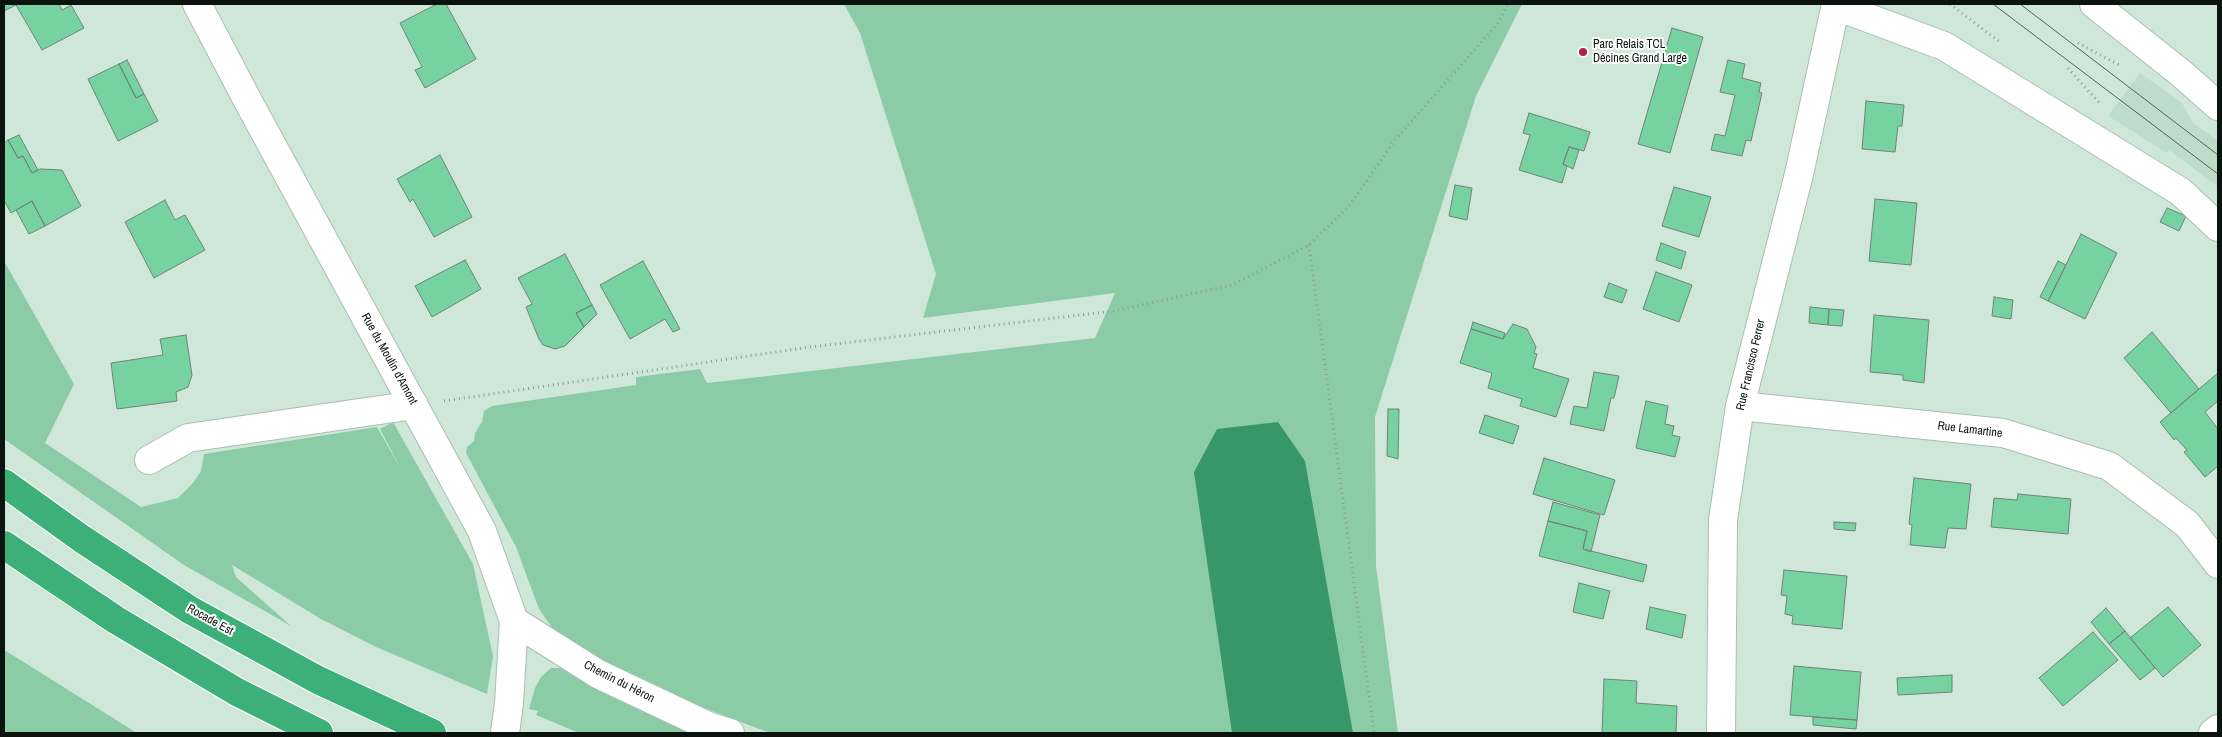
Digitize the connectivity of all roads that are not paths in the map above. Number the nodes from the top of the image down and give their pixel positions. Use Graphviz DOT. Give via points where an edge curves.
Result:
graph roads {
  1 [pos="197,4"];
  2 [pos="2094,4"];
  3 [pos="1836,5"];
  4 [pos="2218,106"];
  5 [pos="2218,227"];
  6 [pos="414,405"];
  7 [pos="1740,406"];
  8 [pos="149,460"];
  9 [pos="4,483"];
  10 [pos="4,545"];
  11 [pos="2218,564"];
  12 [pos="514,621"];
  13 [pos="2218,729"];
  14 [pos="319,733"];
  15 [pos="432,733"];
  16 [pos="505,733"];
  17 [pos="730,733"];
  18 [pos="1721,733"];
  19 [pos="2213,733"];
  1 -- 6 [label="street, Rue du Moulin d'Amont"];
  2 -- 4 [label="street"];
  3 -- 5 [label="street" via="1944,46 2181,192"];
  3 -- 7 [label="street, Rue Francisco Ferrer" via="1799,174"];
  6 -- 8 [label="street" via="188,438"];
  6 -- 12 [label="street, Rue du Moulin d'Amont" via="482,531"];
  7 -- 11 [label="street, Rue Lamartine" via="2003,433 2109,466 2187,524"];
  7 -- 18 [label="street, Rue Francisco Ferrer" via="1723,520"];
  9 -- 15 [label="highway, Rocade Est" via="190,610 318,680"];
  10 -- 14 [label="highway" via="124,625 238,692"];
  12 -- 16 [label="street, Rue du Moulin d'Amont"];
  12 -- 17 [label="street, Chemin du Héron" via="598,674 710,727"];
  13 -- 19 [label="street"];
}
